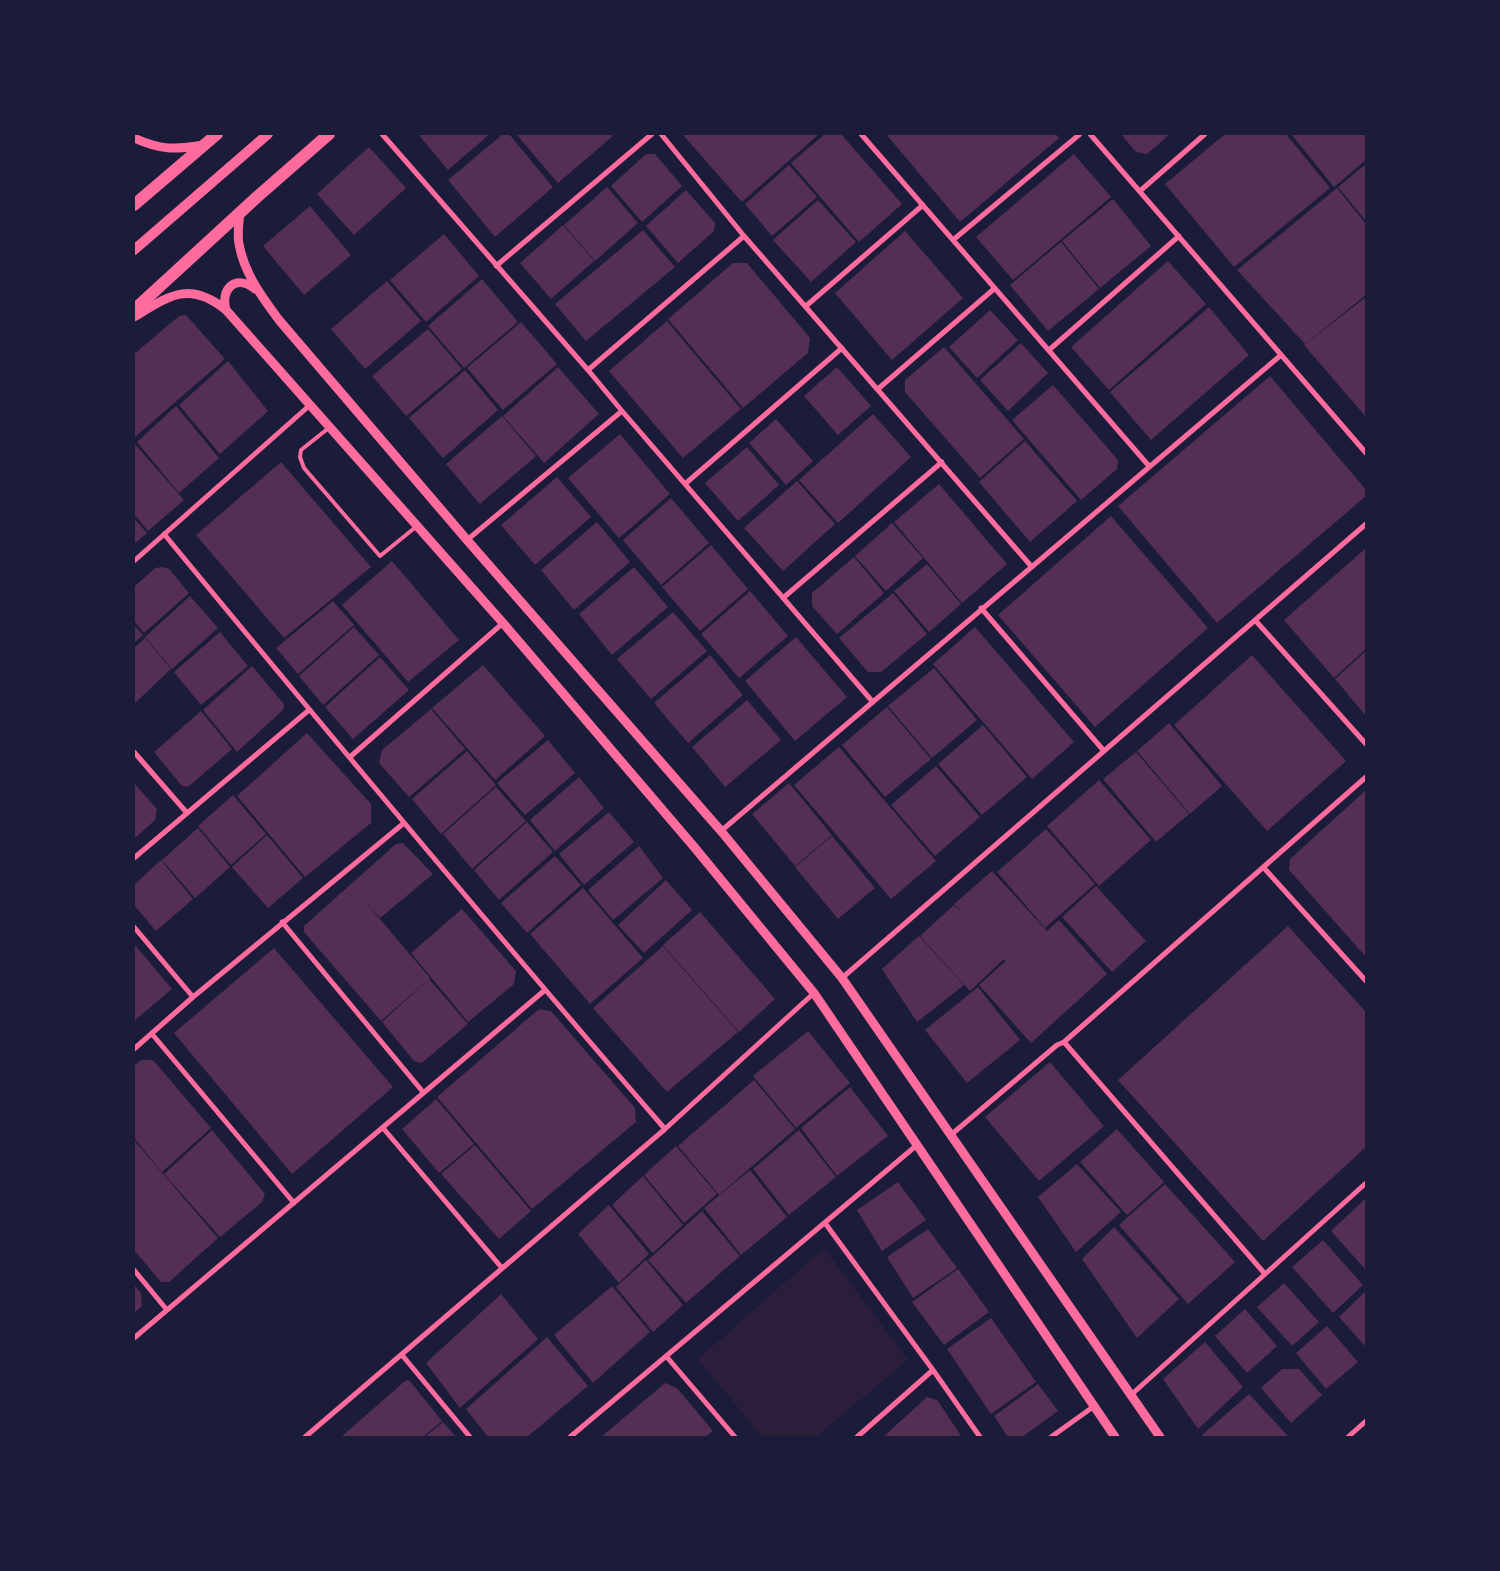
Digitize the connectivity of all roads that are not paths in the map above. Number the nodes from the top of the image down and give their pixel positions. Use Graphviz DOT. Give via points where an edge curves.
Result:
graph roads {
  1 [pos="217,134"];
  2 [pos="268,134"];
  3 [pos="329,134"];
  4 [pos="382,134"];
  5 [pos="652,134"];
  6 [pos="661,134"];
  7 [pos="860,134"];
  8 [pos="1080,134"];
  9 [pos="1090,134"];
  10 [pos="1205,134"];
  11 [pos="134,138"];
  12 [pos="204,145"];
  13 [pos="1140,191"];
  14 [pos="134,205"];
  15 [pos="923,205"];
  16 [pos="240,212"];
  17 [pos="744,236"];
  18 [pos="1179,236"];
  19 [pos="953,240"];
  20 [pos="134,250"];
  21 [pos="496,266"];
  22 [pos="995,288"];
  23 [pos="257,290"];
  24 [pos="806,306"];
  25 [pos="134,310"];
  26 [pos="226,310"];
  27 [pos="134,317"];
  28 [pos="842,348"];
  29 [pos="1049,350"];
  30 [pos="1281,355"];
  31 [pos="588,370"];
  32 [pos="878,389"];
  33 [pos="310,405"];
  34 [pos="622,411"];
  35 [pos="330,427"];
  36 [pos="1366,453"];
  37 [pos="942,462"];
  38 [pos="1149,466"];
  39 [pos="684,484"];
  40 [pos="1366,524"];
  41 [pos="417,525"];
  42 [pos="164,534"];
  43 [pos="467,540"];
  44 [pos="134,561"];
  45 [pos="1031,566"];
  46 [pos="783,598"];
  47 [pos="981,608"];
  48 [pos="1255,620"];
  49 [pos="503,623"];
  50 [pos="872,701"];
  51 [pos="308,710"];
  52 [pos="1366,744"];
  53 [pos="1104,751"];
  54 [pos="134,752"];
  55 [pos="350,757"];
  56 [pos="1366,777"];
  57 [pos="187,813"];
  58 [pos="404,823"];
  59 [pos="721,831"];
  60 [pos="134,858"];
  61 [pos="1264,868"];
  62 [pos="282,922"];
  63 [pos="134,927"];
  64 [pos="842,978"];
  65 [pos="1366,981"];
  66 [pos="545,990"];
  67 [pos="814,993"];
  68 [pos="192,997"];
  69 [pos="152,1034"];
  70 [pos="1064,1042"];
  71 [pos="134,1049"];
  72 [pos="423,1092"];
  73 [pos="383,1128"];
  74 [pos="665,1129"];
  75 [pos="952,1134"];
  76 [pos="917,1145"];
  77 [pos="1366,1183"];
  78 [pos="294,1203"];
  79 [pos="825,1224"];
  80 [pos="502,1268"];
  81 [pos="134,1270"];
  82 [pos="1265,1274"];
  83 [pos="167,1310"];
  84 [pos="134,1338"];
  85 [pos="402,1355"];
  86 [pos="666,1356"];
  87 [pos="933,1370"];
  88 [pos="1131,1395"];
  89 [pos="1093,1407"];
  90 [pos="1366,1421"];
  91 [pos="305,1437"];
  92 [pos="470,1437"];
  93 [pos="570,1437"];
  94 [pos="735,1437"];
  95 [pos="857,1437"];
  96 [pos="980,1437"];
  97 [pos="1051,1437"];
  98 [pos="1115,1437"];
  99 [pos="1160,1437"];
  100 [pos="1348,1437"];
  1 -- 12 [label="main road"];
  2 -- 20 [label="main road"];
  3 -- 16 [label="main road"];
  4 -- 21 [label="street"];
  5 -- 21 [label="street"];
  6 -- 17 [label="street"];
  7 -- 15 [label="street"];
  8 -- 19 [label="street"];
  9 -- 13 [label="street"];
  10 -- 13 [label="street"];
  11 -- 12 [label="street" via="158,148"];
  12 -- 14 [label="main road"];
  13 -- 18 [label="street"];
  15 -- 19 [label="street"];
  15 -- 24 [label="street"];
  16 -- 23 [label="street" via="238,242"];
  16 -- 25 [label="main road"];
  17 -- 24 [label="street"];
  17 -- 31 [label="street"];
  18 -- 29 [label="street"];
  18 -- 30 [label="street"];
  19 -- 22 [label="street"];
  21 -- 31 [label="street"];
  22 -- 29 [label="street"];
  22 -- 32 [label="street"];
  23 -- 26 [label="street" via="248,283 238,283 224,294"];
  23 -- 43 [label="street"];
  24 -- 28 [label="street"];
  26 -- 27 [label="street" via="202,295 189,292 166,297"];
  26 -- 33 [label="street"];
  28 -- 32 [label="street"];
  28 -- 39 [label="street"];
  29 -- 38 [label="street"];
  30 -- 36 [label="street"];
  30 -- 38 [label="street"];
  31 -- 34 [label="street"];
  32 -- 37 [label="street"];
  33 -- 35 [label="street"];
  33 -- 42 [label="street"];
  34 -- 39 [label="street"];
  34 -- 43 [label="street"];
  35 -- 41 [label="street"];
  35 -- 41 [label="lane" via="301,450 301,462 380,556"];
  37 -- 45 [label="street"];
  37 -- 46 [label="street"];
  38 -- 45 [label="street"];
  39 -- 46 [label="street"];
  40 -- 48 [label="street"];
  41 -- 49 [label="street"];
  42 -- 44 [label="street"];
  42 -- 51 [label="street"];
  43 -- 59 [label="street"];
  45 -- 47 [label="street"];
  46 -- 50 [label="street"];
  47 -- 50 [label="street"];
  47 -- 53 [label="street"];
  48 -- 52 [label="street"];
  48 -- 53 [label="street"];
  49 -- 55 [label="street"];
  49 -- 67 [label="street"];
  50 -- 59 [label="street"];
  51 -- 55 [label="street"];
  51 -- 57 [label="street"];
  53 -- 64 [label="street"];
  54 -- 57 [label="street"];
  55 -- 58 [label="street"];
  56 -- 61 [label="street"];
  57 -- 60 [label="street"];
  58 -- 62 [label="street"];
  58 -- 66 [label="street"];
  59 -- 64 [label="street"];
  61 -- 65 [label="street"];
  61 -- 70 [label="street"];
  62 -- 68 [label="street"];
  62 -- 72 [label="street"];
  63 -- 68 [label="street"];
  64 -- 75 [label="street"];
  66 -- 72 [label="street"];
  66 -- 74 [label="street"];
  67 -- 74 [label="street"];
  67 -- 76 [label="street"];
  68 -- 69 [label="street"];
  69 -- 71 [label="street"];
  69 -- 78 [label="street"];
  70 -- 75 [label="street"];
  70 -- 82 [label="street"];
  72 -- 73 [label="street"];
  73 -- 78 [label="street"];
  73 -- 80 [label="street"];
  74 -- 80 [label="street"];
  75 -- 88 [label="street"];
  76 -- 79 [label="street"];
  76 -- 89 [label="street"];
  77 -- 82 [label="street"];
  78 -- 83 [label="street"];
  79 -- 86 [label="street"];
  79 -- 87 [label="street"];
  80 -- 85 [label="street"];
  81 -- 83 [label="street"];
  82 -- 88 [label="street"];
  83 -- 84 [label="street"];
  85 -- 91 [label="street"];
  85 -- 92 [label="street"];
  86 -- 93 [label="street"];
  86 -- 94 [label="street"];
  87 -- 95 [label="street"];
  87 -- 96 [label="street"];
  88 -- 99 [label="street"];
  89 -- 97 [label="street"];
  89 -- 98 [label="street"];
  90 -- 100 [label="street"];
}
